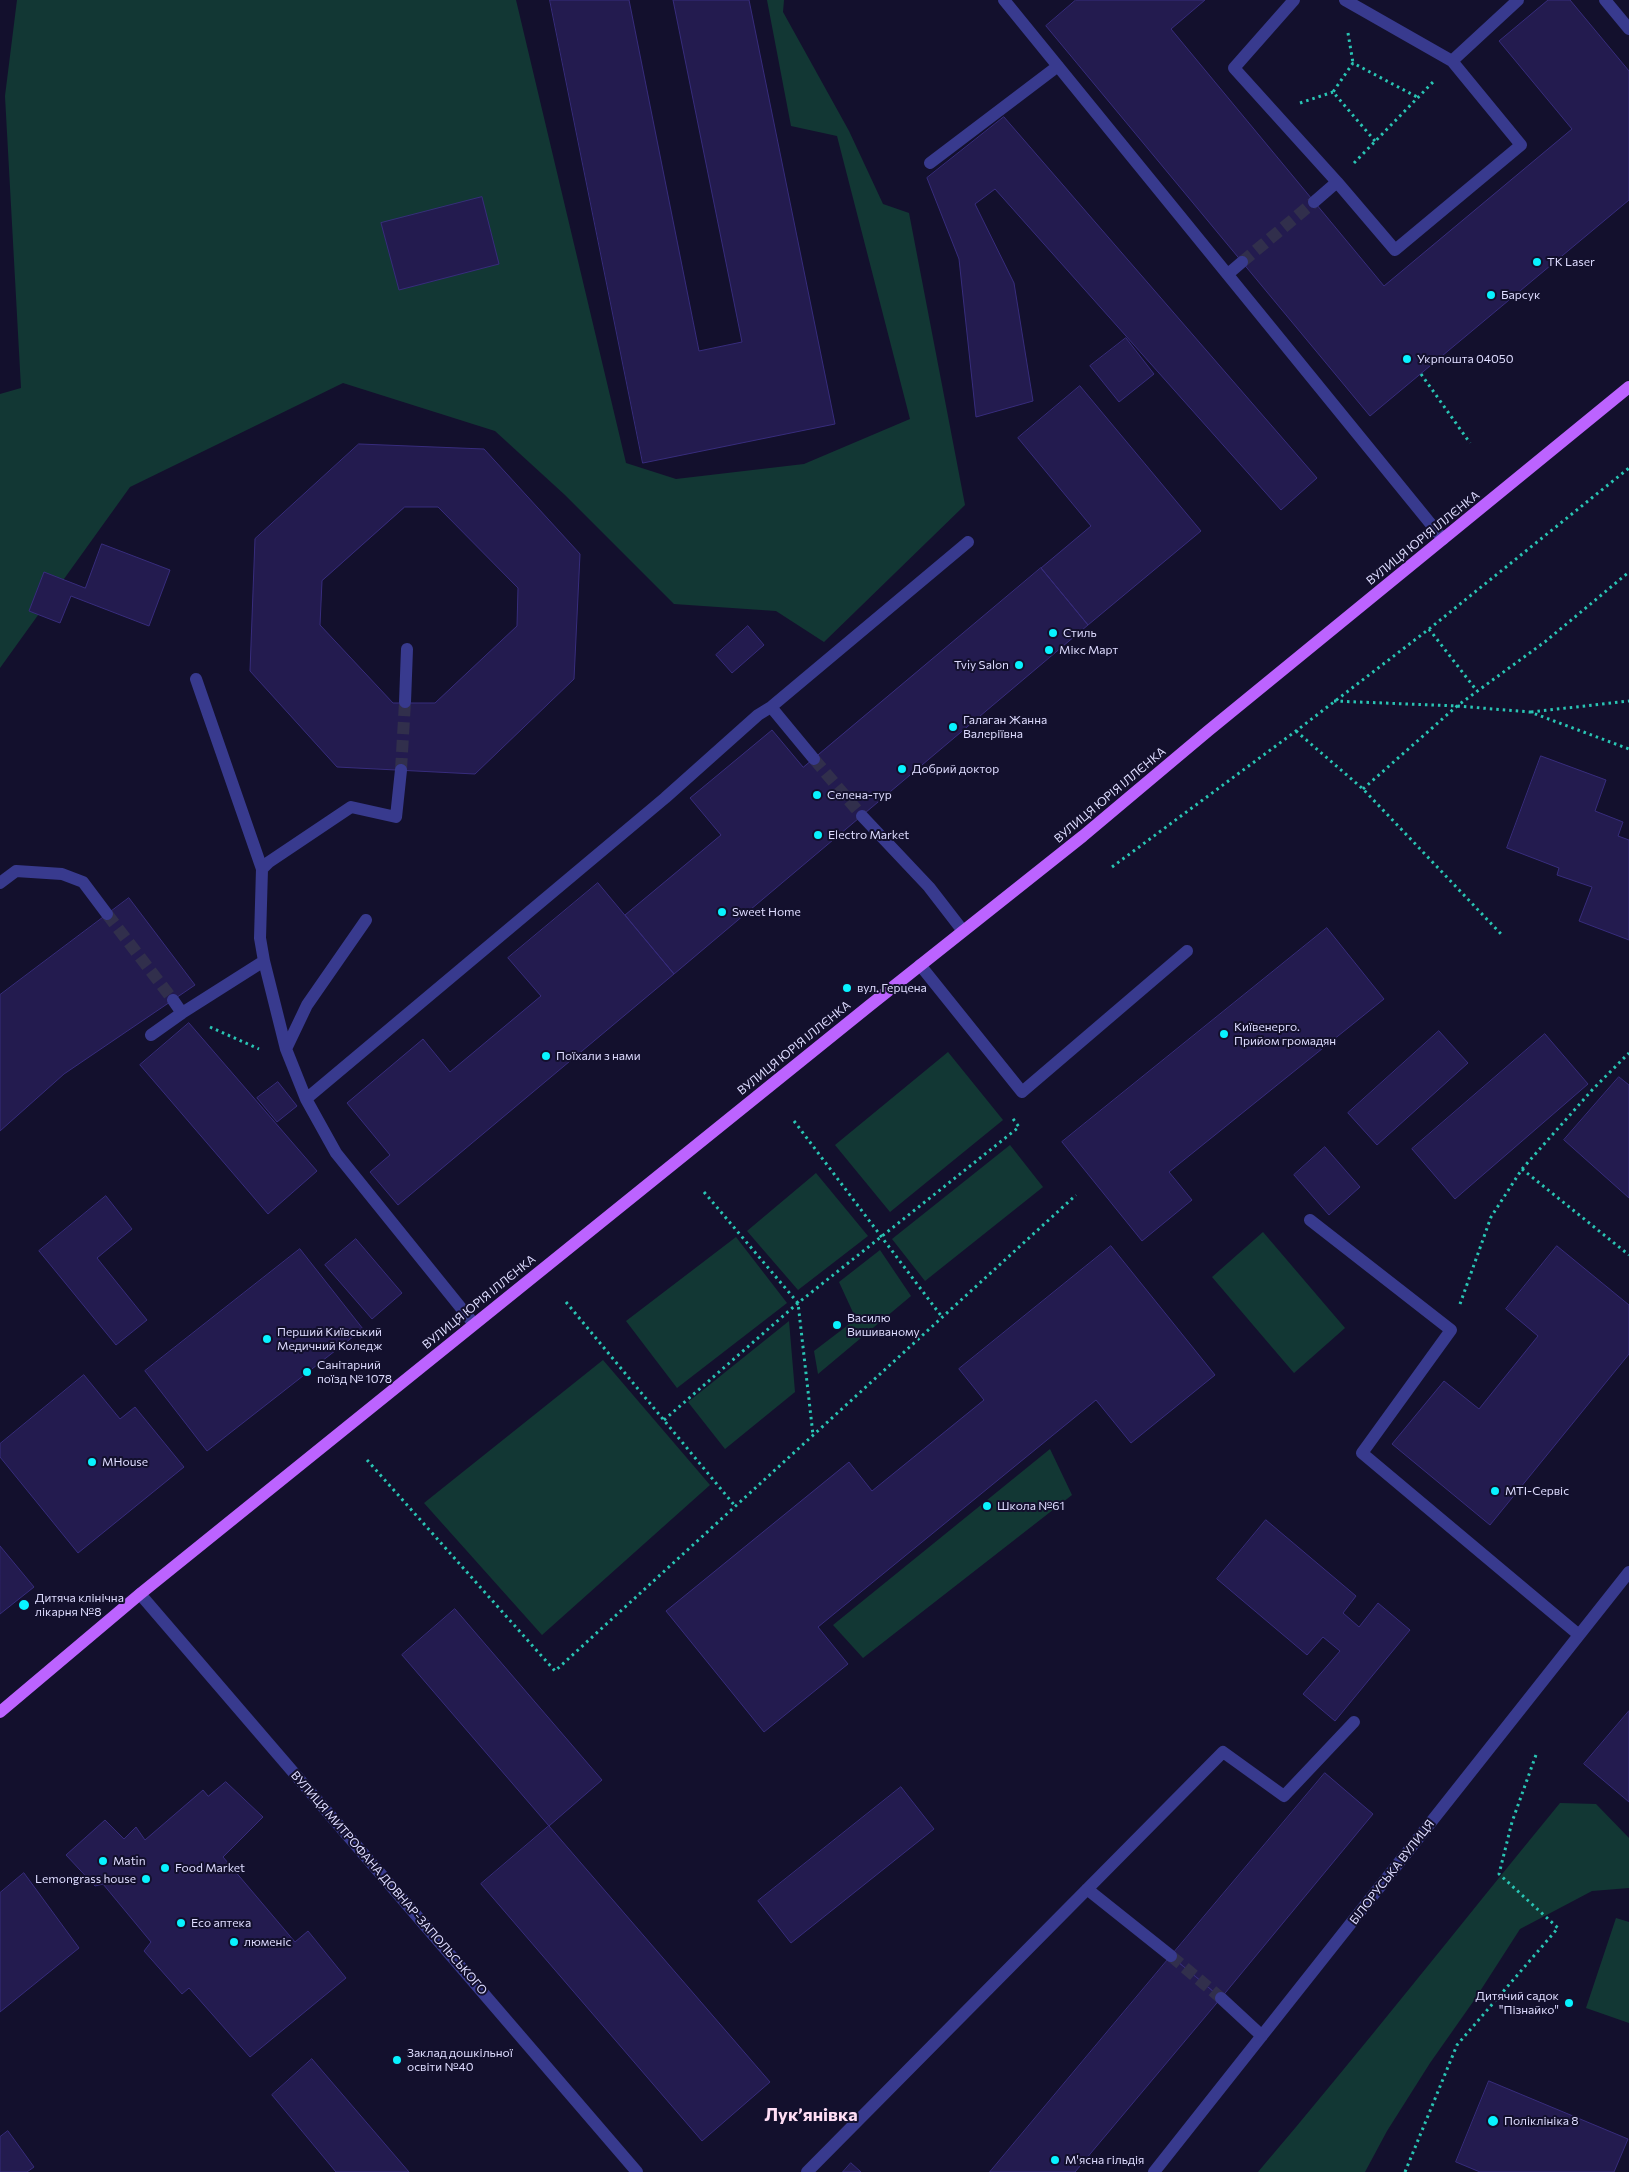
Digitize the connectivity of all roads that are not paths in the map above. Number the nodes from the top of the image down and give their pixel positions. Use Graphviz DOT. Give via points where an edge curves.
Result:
graph roads {
  1 [pos="1004,0"];
  2 [pos="1294,0"];
  3 [pos="1345,0"];
  4 [pos="1518,0"];
  5 [pos="1605,0"];
  6 [pos="1629,29"];
  7 [pos="1452,61"];
  8 [pos="1058,66"];
  9 [pos="930,163"];
  10 [pos="1337,182"];
  11 [pos="1314,202"];
  12 [pos="1242,262"];
  13 [pos="1228,274"];
  14 [pos="1629,387"];
  15 [pos="1442,539"];
  16 [pos="968,542"];
  17 [pos="407,649"];
  18 [pos="196,679"];
  19 [pos="405,702"];
  20 [pos="771,707"];
  21 [pos="814,759"];
  22 [pos="402,770"];
  23 [pos="862,816"];
  24 [pos="262,869"];
  25 [pos="0,883"];
  26 [pos="107,914"];
  27 [pos="366,920"];
  28 [pos="963,931"];
  29 [pos="1187,951"];
  30 [pos="264,961"];
  31 [pos="920,965"];
  32 [pos="173,1000"];
  33 [pos="182,1013"];
  34 [pos="151,1035"];
  35 [pos="286,1049"];
  36 [pos="306,1099"];
  37 [pos="1310,1220"];
  38 [pos="474,1324"];
  39 [pos="1629,1572"];
  40 [pos="140,1594"];
  41 [pos="1579,1635"];
  42 [pos="0,1712"];
  43 [pos="1354,1722"];
  44 [pos="1087,1889"];
  45 [pos="1171,1956"];
  46 [pos="1221,1998"];
  47 [pos="1262,2036"];
  48 [pos="637,2172"];
  49 [pos="807,2172"];
  50 [pos="1154,2172"];
  1 -- 8 [label="street"];
  2 -- 10 [label="street" via="1234,68"];
  3 -- 7 [label="street"];
  4 -- 7 [label="street"];
  5 -- 6 [label="street"];
  7 -- 10 [label="street" via="1522,145 1395,250"];
  8 -- 9 [label="street"];
  8 -- 13 [label="street"];
  10 -- 11 [label="street"];
  12 -- 13 [label="street"];
  13 -- 15 [label="street"];
  14 -- 15 [label="main road, ВУЛИЦЯ ЮРІЯ ІЛЛЄНКА"];
  15 -- 28 [label="main road, ВУЛИЦЯ ЮРІЯ ІЛЛЄНКА"];
  16 -- 20 [label="street"];
  17 -- 19 [label="street"];
  18 -- 24 [label="street"];
  20 -- 21 [label="street"];
  20 -- 36 [label="street"];
  22 -- 24 [label="street" via="396,817 351,807"];
  23 -- 28 [label="street" via="929,887"];
  24 -- 30 [label="street" via="260,938"];
  25 -- 26 [label="street" via="16,871 62,874 83,882"];
  27 -- 35 [label="street" via="306,1005"];
  28 -- 31 [label="main road, ВУЛИЦЯ ЮРІЯ ІЛЛЄНКА"];
  29 -- 31 [label="street" via="1022,1092"];
  30 -- 33 [label="street"];
  30 -- 35 [label="street"];
  31 -- 38 [label="main road, ВУЛИЦЯ ЮРІЯ ІЛЛЄНКА"];
  32 -- 33 [label="street"];
  33 -- 34 [label="street"];
  35 -- 36 [label="street"];
  36 -- 38 [label="street" via="336,1153"];
  37 -- 41 [label="street" via="1451,1330 1362,1453"];
  38 -- 40 [label="main road, ВУЛИЦЯ ЮРІЯ ІЛЛЄНКА"];
  39 -- 41 [label="street, БІЛОРУСЬКА ВУЛИЦЯ"];
  40 -- 42 [label="main road, ВУЛИЦЯ ЮРІЯ ІЛЛЄНКА"];
  40 -- 48 [label="street, ВУЛИЦЯ МИТРОФАНА ДОВНАР-ЗАПОЛЬСЬКОГО"];
  41 -- 47 [label="street, БІЛОРУСЬКА ВУЛИЦЯ"];
  43 -- 44 [label="street" via="1284,1796 1223,1752"];
  44 -- 45 [label="street"];
  44 -- 49 [label="street"];
  46 -- 47 [label="street"];
  47 -- 50 [label="street, БІЛОРУСЬКА ВУЛИЦЯ"];
}
